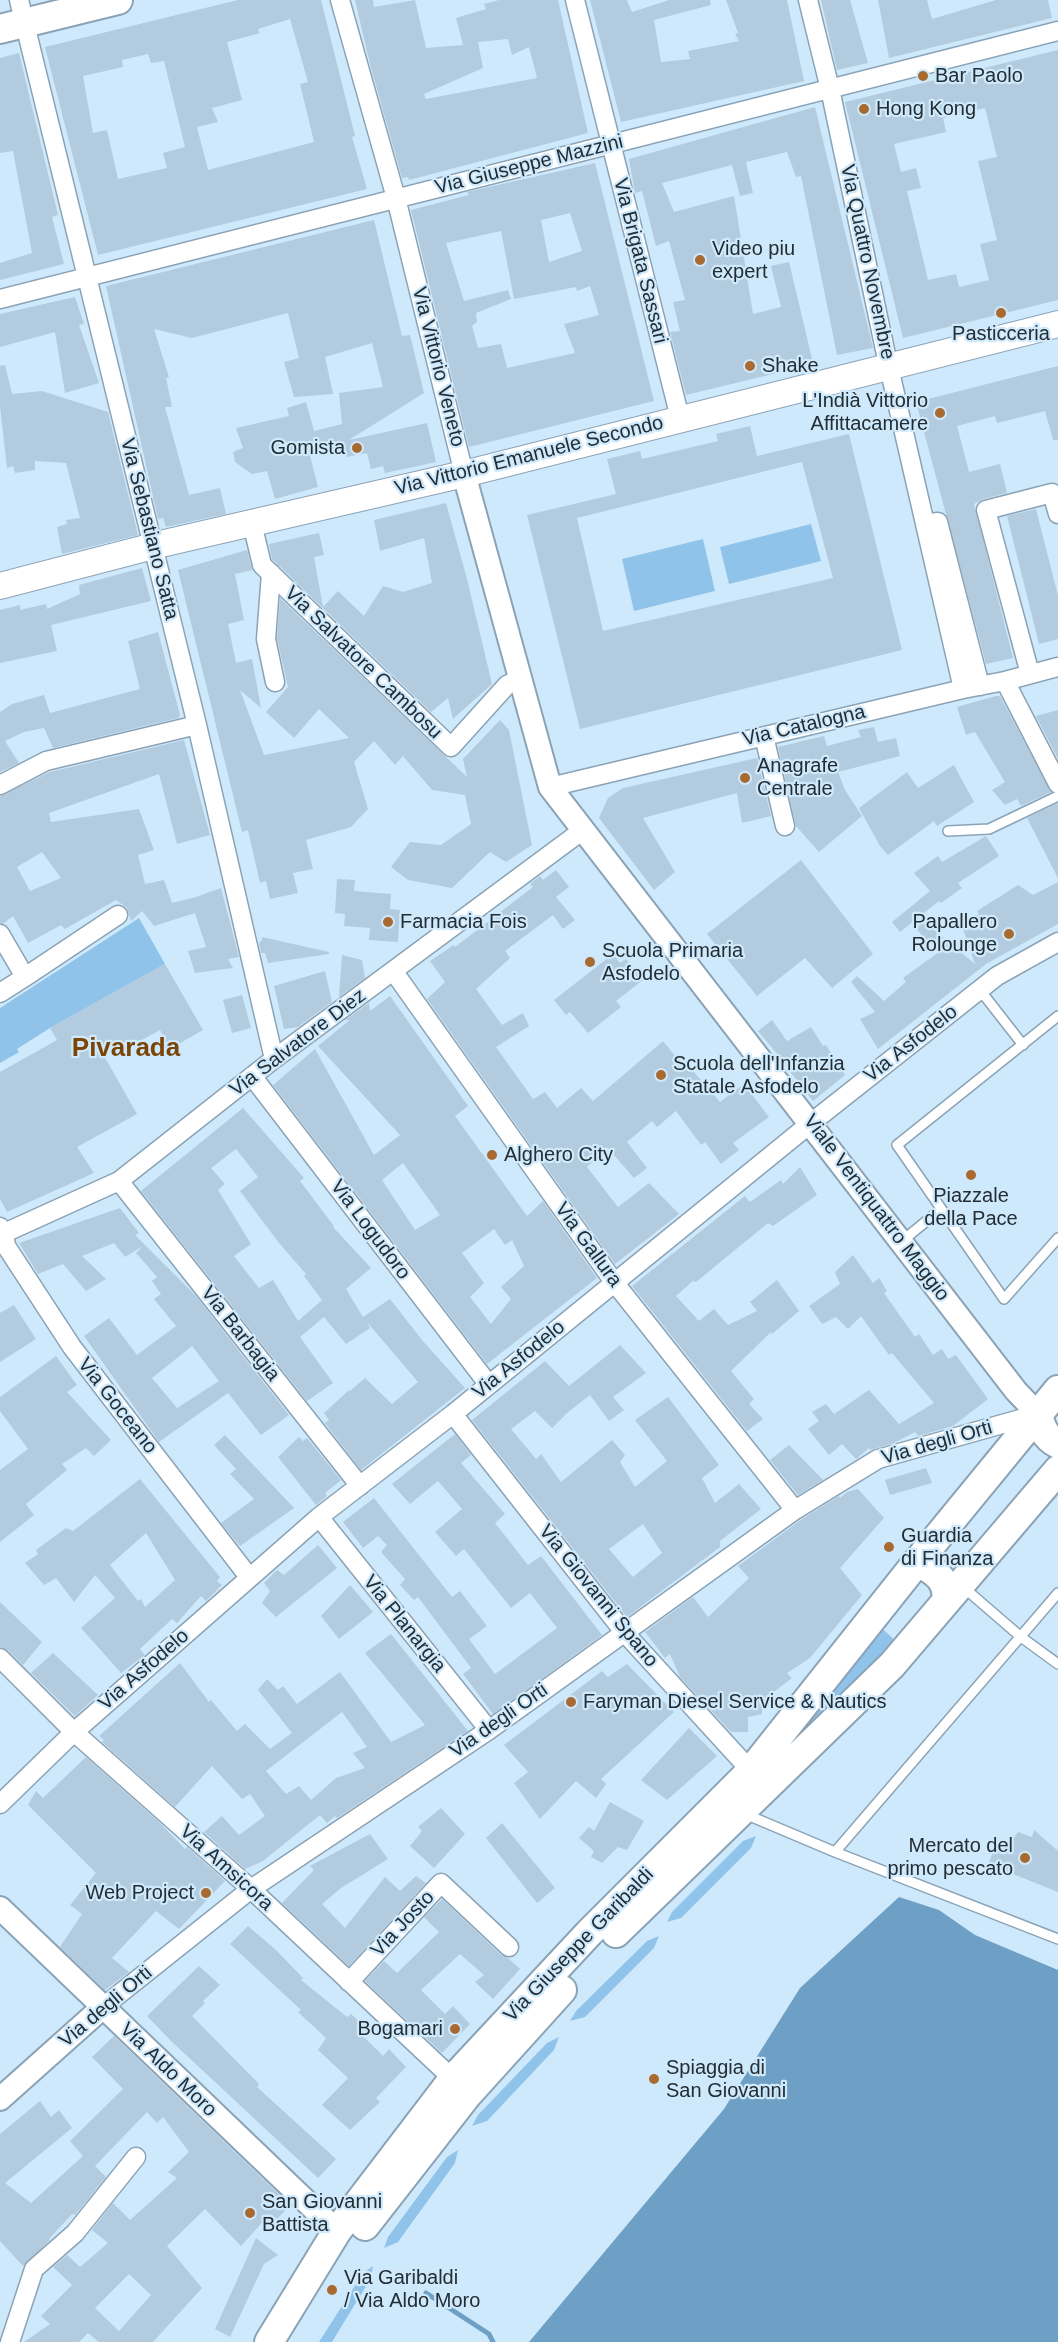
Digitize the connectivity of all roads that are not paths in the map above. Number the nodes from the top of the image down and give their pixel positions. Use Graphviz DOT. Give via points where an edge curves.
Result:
graph roads {
  1 [pos="118,0"];
  2 [pos="340,0"];
  3 [pos="575,0"];
  4 [pos="808,0"];
  5 [pos="14,17"];
  6 [pos="1058,32"];
  7 [pos="830,89"];
  8 [pos="610,144"];
  9 [pos="396,198"];
  10 [pos="87,276"];
  11 [pos="0,299"];
  12 [pos="1058,324"];
  13 [pos="889,367"];
  14 [pos="680,418"];
  15 [pos="913,426"];
  16 [pos="464,474"];
  17 [pos="1058,514"];
  18 [pos="252,523"];
  19 [pos="931,523"];
  20 [pos="153,546"];
  21 [pos="271,573"];
  22 [pos="0,586"];
  23 [pos="1058,667"];
  24 [pos="1030,674"];
  25 [pos="520,679"];
  26 [pos="1005,681"];
  27 [pos="275,682"];
  28 [pos="971,687"];
  29 [pos="197,725"];
  30 [pos="764,736"];
  31 [pos="1058,784"];
  32 [pos="0,785"];
  33 [pos="550,787"];
  34 [pos="1058,796"];
  35 [pos="785,826"];
  36 [pos="583,830"];
  37 [pos="948,831"];
  38 [pos="118,915"];
  39 [pos="0,934"];
  40 [pos="1058,942"];
  41 [pos="394,972"];
  42 [pos="25,977"];
  43 [pos="980,990"];
  44 [pos="0,993"];
  45 [pos="1058,1016"];
  46 [pos="1023,1045"];
  47 [pos="274,1059"];
  48 [pos="252,1076"];
  49 [pos="811,1123"];
  50 [pos="119,1181"];
  51 [pos="941,1209"];
  52 [pos="1,1232"];
  53 [pos="1058,1238"];
  54 [pos="902,1242"];
  55 [pos="614,1282"];
  56 [pos="489,1385"];
  57 [pos="1058,1390"];
  58 [pos="453,1414"];
  59 [pos="1038,1414"];
  60 [pos="1058,1443"];
  61 [pos="1058,1470"];
  62 [pos="360,1486"];
  63 [pos="795,1510"];
  64 [pos="319,1517"];
  65 [pos="932,1543"];
  66 [pos="913,1567"];
  67 [pos="249,1577"];
  68 [pos="959,1586"];
  69 [pos="1058,1593"];
  70 [pos="624,1632"];
  71 [pos="1021,1637"];
  72 [pos="0,1658"];
  73 [pos="1058,1664"];
  74 [pos="489,1730"];
  75 [pos="74,1732"];
  76 [pos="787,1747"];
  77 [pos="751,1771"];
  78 [pos="0,1804"];
  79 [pos="731,1806"];
  80 [pos="835,1852"];
  81 [pos="250,1889"];
  82 [pos="0,1908"];
  83 [pos="1058,1939"];
  84 [pos="509,1947"];
  85 [pos="349,1982"];
  86 [pos="103,2007"];
  87 [pos="453,2079"];
  88 [pos="0,2099"];
  89 [pos="136,2157"];
  90 [pos="337,2231"];
  91 [pos="10,2342"];
  92 [pos="269,2342"];
  93 [pos="292,2342"];
  1 -- 5 [label="main road"];
  2 -- 9 [label="street, Via Vittorio Veneto"];
  3 -- 8 [label="street, Via Brigata Sassari"];
  4 -- 7 [label="street, Via Quattro Novembre"];
  5 -- 10 [label="street, Via Sebastiano Satta"];
  6 -- 7 [label="street, Via Giuseppe Mazzini"];
  7 -- 8 [label="street, Via Giuseppe Mazzini"];
  7 -- 13 [label="street, Via Quattro Novembre"];
  8 -- 9 [label="street, Via Giuseppe Mazzini"];
  8 -- 14 [label="street, Via Brigata Sassari"];
  9 -- 10 [label="street, Via Giuseppe Mazzini"];
  9 -- 16 [label="street, Via Vittorio Veneto"];
  10 -- 11 [label="street, Via Giuseppe Mazzini"];
  10 -- 20 [label="street, Via Sebastiano Satta"];
  12 -- 13 [label="main road, Via Vittorio Emanuele Secondo"];
  13 -- 14 [label="main road, Via Vittorio Emanuele Secondo"];
  13 -- 19 [label="street, Via Quattro Novembre"];
  14 -- 16 [label="main road, Via Vittorio Emanuele Secondo"];
  15 -- 19 [label="street, Via Quattro Novembre"];
  16 -- 18 [label="main road, Via Vittorio Emanuele Secondo"];
  16 -- 25 [label="street, Via Vittorio Veneto"];
  17 -- 24 [label="street" via="1052,493 986,510"];
  18 -- 20 [label="main road, Via Vittorio Emanuele Secondo"];
  18 -- 21 [label="street, Via Salvatore Cambosu" via="262,565"];
  19 -- 28 [label="street, Via Quattro Novembre"];
  20 -- 22 [label="main road, Via Vittorio Emanuele Secondo"];
  20 -- 29 [label="street, Via Sebastiano Satta"];
  21 -- 25 [label="street, Via Salvatore Cambosu" via="451,747 507,685"];
  21 -- 27 [label="street" via="266,639"];
  23 -- 24 [label="street, Via Catalogna"];
  24 -- 26 [label="street, Via Catalogna"];
  25 -- 33 [label="street, Via Vittorio Veneto"];
  26 -- 28 [label="street, Via Catalogna"];
  26 -- 31 [label="street"];
  28 -- 30 [label="street, Via Catalogna"];
  29 -- 32 [label="street" via="46,760"];
  29 -- 47 [label="street, Via Sebastiano Satta"];
  30 -- 33 [label="street, Via Catalogna"];
  30 -- 35 [label="street"];
  33 -- 36 [label="street, Via Vittorio Veneto"];
  34 -- 37 [label="lane" via="989,829"];
  36 -- 41 [label="street, Via Salvatore Diez"];
  36 -- 49 [label="street, Viale Ventiquattro Maggio"];
  38 -- 42 [label="street"];
  39 -- 42 [label="street"];
  40 -- 43 [label="street, Via Asfodelo" via="997,976"];
  41 -- 47 [label="street, Via Salvatore Diez"];
  41 -- 55 [label="street, Via Gallura"];
  42 -- 44 [label="street"];
  43 -- 46 [label="lane"];
  43 -- 49 [label="street, Via Asfodelo"];
  45 -- 46 [label="lane"];
  46 -- 51 [label="lane" via="897,1145"];
  47 -- 48 [label="street, Via Salvatore Diez"];
  48 -- 50 [label="street, Via Salvatore Diez"];
  48 -- 56 [label="street, Via Logudoro"];
  49 -- 54 [label="street, Viale Ventiquattro Maggio"];
  49 -- 55 [label="street, Via Asfodelo"];
  50 -- 52 [label="street, Via Salvatore Diez"];
  50 -- 62 [label="street, Via Barbagia"];
  51 -- 53 [label="lane" via="1004,1299"];
  51 -- 54 [label="lane"];
  52 -- 67 [label="street, Via Goceano" via="6,1246 72,1347"];
  54 -- 59 [label="street, Viale Ventiquattro Maggio"];
  55 -- 56 [label="street, Via Asfodelo"];
  55 -- 63 [label="street, Via Gallura"];
  56 -- 58 [label="street, Via Asfodelo"];
  57 -- 59 [label="main road, Via Giuseppe Garibaldi"];
  58 -- 62 [label="street, Via Asfodelo"];
  58 -- 70 [label="street, Via Giovanni Spano"];
  59 -- 60 [label="main road" via="1041,1428"];
  59 -- 63 [label="street, Via degli Orti" via="878,1459"];
  59 -- 65 [label="main road, Via Giuseppe Garibaldi"];
  61 -- 68 [label="main road, Via Giuseppe Garibaldi"];
  62 -- 64 [label="street, Via Asfodelo"];
  63 -- 70 [label="street, Via degli Orti"];
  64 -- 67 [label="street, Via Asfodelo"];
  64 -- 74 [label="street, Via Planargia"];
  65 -- 66 [label="main road, Via Giuseppe Garibaldi"];
  65 -- 68 [label="main road" via="934,1556 953,1572 962,1574"];
  66 -- 68 [label="main road" via="920,1563 943,1580 947,1591"];
  66 -- 76 [label="main road, Via Giuseppe Garibaldi"];
  67 -- 75 [label="street, Via Asfodelo"];
  68 -- 71 [label="lane"];
  68 -- 76 [label="main road, Via Giuseppe Garibaldi" via="892,1665"];
  69 -- 71 [label="lane"];
  70 -- 74 [label="street, Via degli Orti"];
  70 -- 77 [label="street, Via Giovanni Spano"];
  71 -- 73 [label="lane"];
  71 -- 80 [label="lane"];
  72 -- 75 [label="street, Via Amsicora"];
  74 -- 81 [label="street, Via degli Orti"];
  75 -- 78 [label="street, Via Asfodelo"];
  75 -- 81 [label="street, Via Amsicora"];
  76 -- 77 [label="main road, Via Giuseppe Garibaldi"];
  76 -- 79 [label="main road, Via Giuseppe Garibaldi"];
  77 -- 79 [label="main road, Via Giuseppe Garibaldi"];
  79 -- 80 [label="lane"];
  79 -- 87 [label="main road, Via Giuseppe Garibaldi" via="589,1933"];
  79 -- 93 [label="main road, Via Giuseppe Garibaldi" via="468,2094 351,2244"];
  80 -- 83 [label="lane"];
  81 -- 85 [label="street, Via Amsicora"];
  81 -- 86 [label="street, Via degli Orti"];
  82 -- 86 [label="street, Via Aldo Moro"];
  84 -- 85 [label="street, Via Josto" via="441,1883"];
  85 -- 87 [label="street, Via Amsicora"];
  86 -- 88 [label="street, Via degli Orti"];
  86 -- 90 [label="street, Via Aldo Moro"];
  87 -- 90 [label="main road, Via Giuseppe Garibaldi"];
  89 -- 91 [label="street" via="75,2233 34,2270"];
  90 -- 92 [label="main road, Via Giuseppe Garibaldi"];
}
